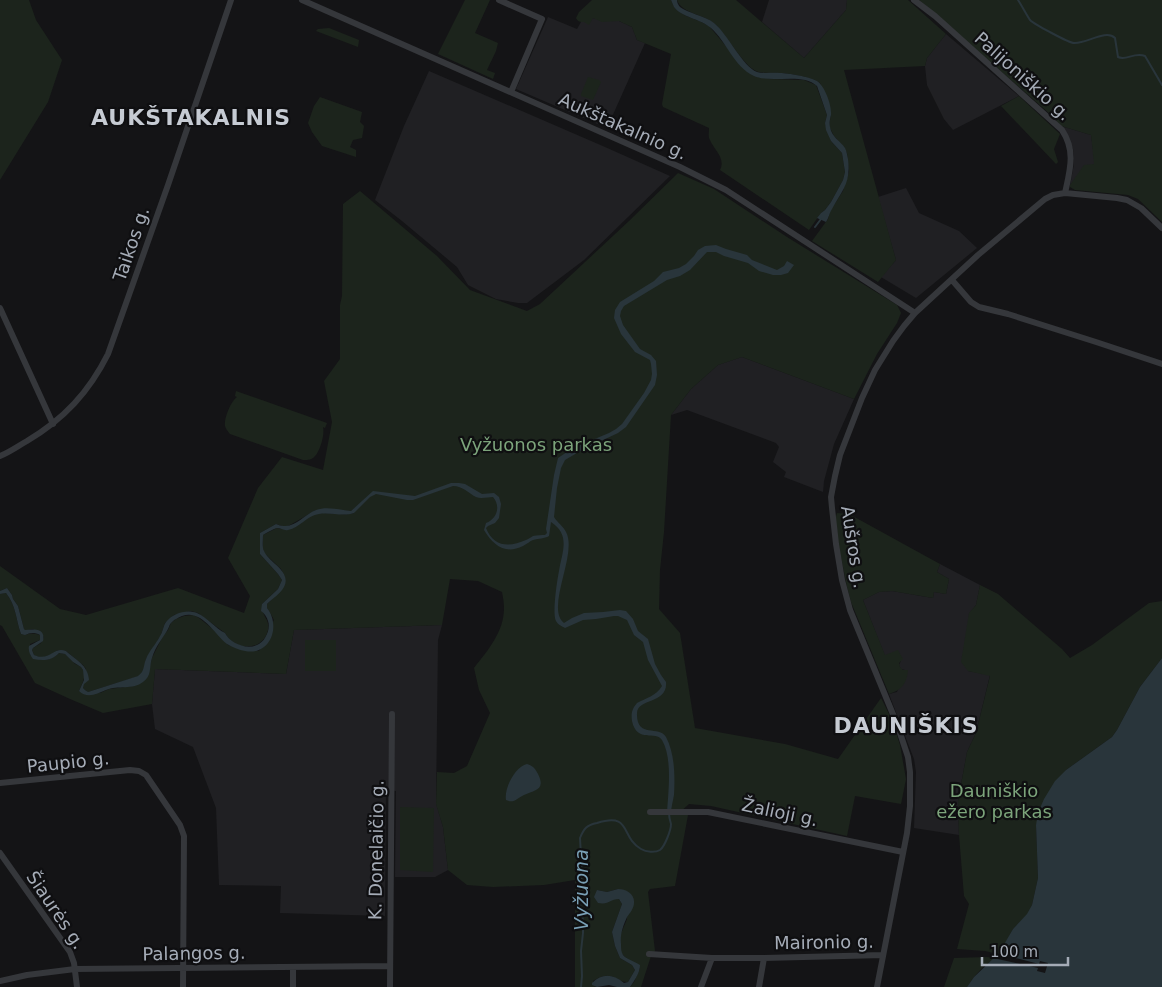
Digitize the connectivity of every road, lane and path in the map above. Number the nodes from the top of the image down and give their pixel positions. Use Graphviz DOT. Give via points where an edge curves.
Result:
graph roads {
  1 [pos="231,0"];
  2 [pos="302,0"];
  3 [pos="499,0"];
  4 [pos="914,0"];
  5 [pos="510,92"];
  6 [pos="1065,193"];
  7 [pos="1162,228"];
  8 [pos="952,280"];
  9 [pos="0,308"];
  10 [pos="915,313"];
  11 [pos="1162,364"];
  12 [pos="54,424"];
  13 [pos="0,456"];
  14 [pos="392,714"];
  15 [pos="0,783"];
  16 [pos="650,812"];
  17 [pos="903,852"];
  18 [pos="0,853"];
  19 [pos="649,954"];
  20 [pos="883,955"];
  21 [pos="712,958"];
  22 [pos="764,958"];
  23 [pos="390,966"];
  24 [pos="293,967"];
  25 [pos="183,968"];
  26 [pos="75,969"];
  27 [pos="0,981"];
  28 [pos="77,987"];
  29 [pos="183,987"];
  30 [pos="293,987"];
  31 [pos="390,987"];
  32 [pos="701,987"];
  33 [pos="759,987"];
  34 [pos="877,987"];
  1 -- 12 [label="street, Taikos g." via="108,354 86,391"];
  2 -- 5 [label="street, Aukštakalnio g."];
  3 -- 5 [label="street" via="542,19"];
  4 -- 6 [label="street, Palijoniškio g." via="1062,130 1068,138 1072,161"];
  5 -- 10 [label="street, Aukštakalnio g." via="726,190"];
  6 -- 7 [label="street" via="1127,200"];
  6 -- 8 [label="street, Aušros g." via="1045,198"];
  8 -- 10 [label="street, Aušros g."];
  8 -- 11 [label="street" via="979,307"];
  9 -- 12 [label="street"];
  10 -- 17 [label="street, Aušros g." via="893,341 862,398 840,455 831,497 837,554 850,610 889,701 908,757 910,806"];
  12 -- 13 [label="street, Taikos g."];
  14 -- 23 [label="street, K. Donelaičio g."];
  15 -- 25 [label="street, Paupio g." via="130,770 139,771 150,779 184,836"];
  16 -- 17 [label="street, Žalioji g." via="708,812"];
  17 -- 20 [label="street, Aušros g."];
  18 -- 26 [label="street, Šiaurės g." via="70,952"];
  19 -- 21 [label="street"];
  20 -- 22 [label="street, Maironio g."];
  20 -- 34 [label="street, Aušros g."];
  21 -- 22 [label="street"];
  21 -- 32 [label="street"];
  22 -- 33 [label="street, Maironio g."];
  23 -- 24 [label="street, Palangos g."];
  23 -- 31 [label="street, K. Donelaičio g."];
  24 -- 25 [label="street, Palangos g."];
  24 -- 30 [label="street"];
  25 -- 26 [label="street, Palangos g."];
  25 -- 29 [label="street"];
  26 -- 27 [label="street, Palangos g."];
  26 -- 28 [label="street, Šiaurės g."];
}
